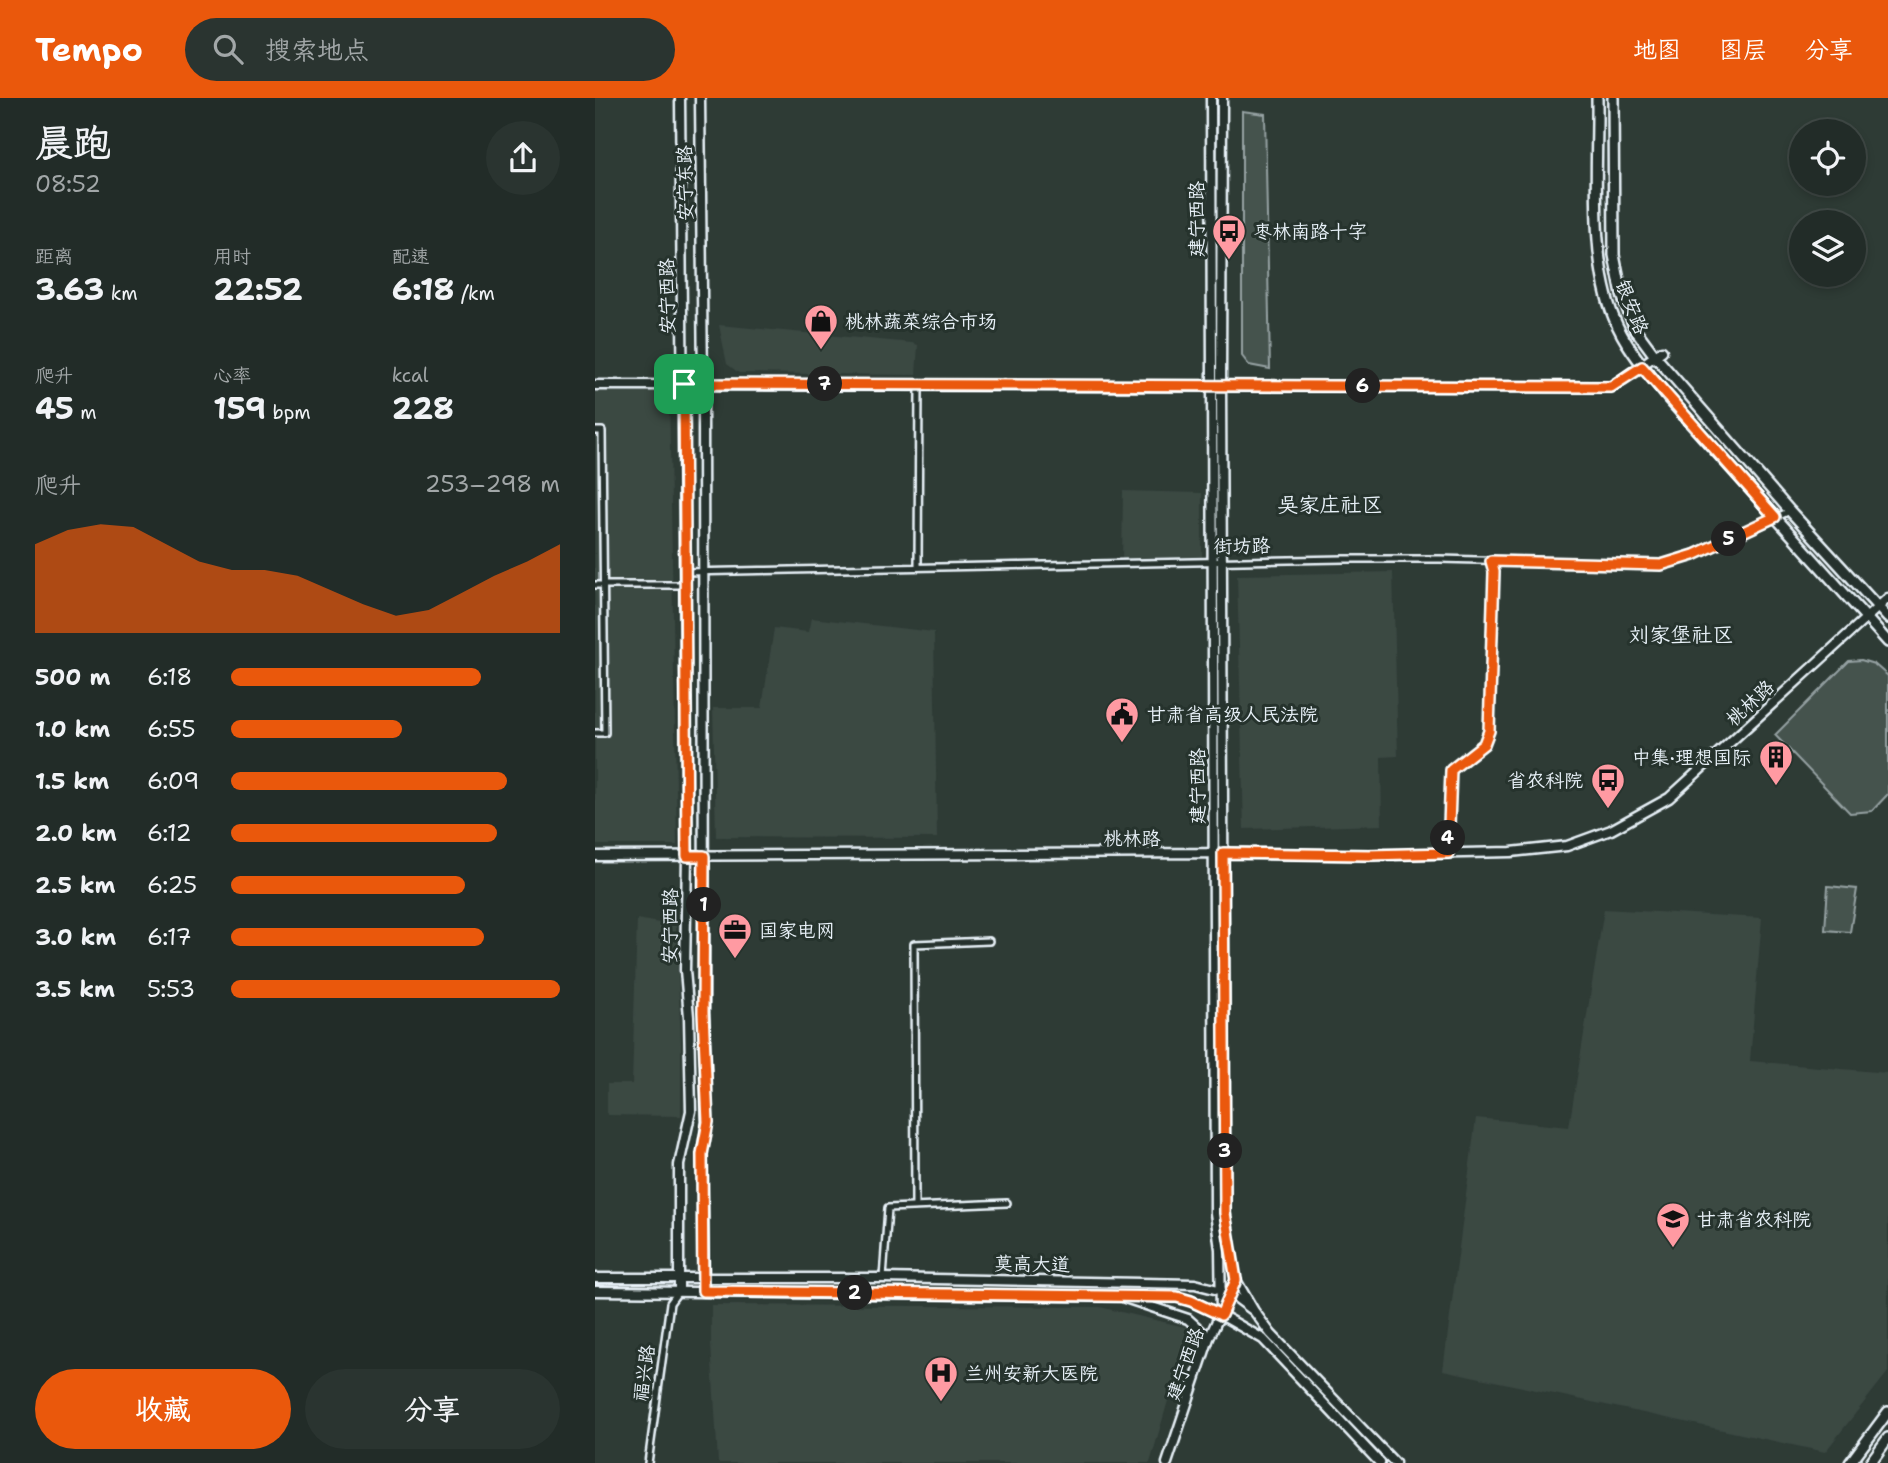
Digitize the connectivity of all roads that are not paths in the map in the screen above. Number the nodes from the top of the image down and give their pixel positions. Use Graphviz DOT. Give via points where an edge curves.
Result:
graph roads {
  1 [pos="680,98"];
  2 [pos="700,98"];
  3 [pos="1211,98"];
  4 [pos="1222,98"];
  5 [pos="1598,98"];
  6 [pos="1613,98"];
  7 [pos="1658,353"];
  8 [pos="1642,367"];
  9 [pos="684,384"];
  10 [pos="703,384"];
  11 [pos="595,385"];
  12 [pos="919,385"];
  13 [pos="1216,386"];
  14 [pos="595,431"];
  15 [pos="1790,511"];
  16 [pos="1775,517"];
  17 [pos="1491,561"];
  18 [pos="1217,563"];
  19 [pos="918,567"];
  20 [pos="703,571"];
  21 [pos="685,572"];
  22 [pos="595,585"];
  23 [pos="604,585"];
  24 [pos="685,585"];
  25 [pos="1888,598"];
  26 [pos="1878,607"];
  27 [pos="1866,617"];
  28 [pos="1888,618"];
  29 [pos="1888,642"];
  30 [pos="595,733"];
  31 [pos="1213,853"];
  32 [pos="1223,853"];
  33 [pos="1448,853"];
  34 [pos="595,856"];
  35 [pos="687,856"];
  36 [pos="704,856"];
  37 [pos="989,941"];
  38 [pos="1007,1203"];
  39 [pos="915,1207"];
  40 [pos="702,1277"];
  41 [pos="595,1278"];
  42 [pos="680,1278"];
  43 [pos="883,1278"];
  44 [pos="1236,1280"];
  45 [pos="595,1291"];
  46 [pos="679,1291"];
  47 [pos="703,1291"];
  48 [pos="1226,1292"];
  49 [pos="1119,1296"];
  50 [pos="1254,1311"];
  51 [pos="1221,1315"];
  52 [pos="1209,1338"];
  53 [pos="1888,1412"];
  54 [pos="1888,1440"];
  55 [pos="648,1463"];
  56 [pos="1167,1463"];
  57 [pos="1380,1463"];
  58 [pos="1395,1463"];
  59 [pos="1850,1463"];
  60 [pos="1870,1463"];
  1 -- 9 [label="main road, 安宁西路"];
  2 -- 10 [label="main road, 安宁东路"];
  3 -- 13 [label="main road, 建宁西路"];
  4 -- 13 [label="main road, 建宁西路"];
  5 -- 8 [label="main road, 银安路" via="1599,263 1614,319"];
  6 -- 7 [label="main road, 银安路" via="1614,255 1635,329"];
  7 -- 8 [label="main road"];
  7 -- 15 [label="main road, 银安路"];
  8 -- 13 [label="main road" via="1611,387"];
  8 -- 16 [label="main road, 银安路"];
  9 -- 10 [label="main road"];
  9 -- 11 [label="main road"];
  9 -- 21 [label="main road, 安宁西路"];
  10 -- 12 [label="main road"];
  10 -- 20 [label="main road, 安宁东路"];
  12 -- 13 [label="main road"];
  12 -- 19 [label="street"];
  13 -- 18 [label="main road, 建宁西路"];
  14 -- 23 [label="street" via="602,431"];
  15 -- 16 [label="street, 街坊路"];
  15 -- 26 [label="main road, 银安路"];
  16 -- 17 [label="street, 街坊路" via="1694,555 1661,565"];
  16 -- 27 [label="main road, 银安路"];
  17 -- 18 [label="street, 街坊路"];
  17 -- 33 [label="street" via="1489,731 1484,744 1451,770"];
  18 -- 19 [label="street, 街坊路"];
  18 -- 31 [label="main road, 建宁西路"];
  18 -- 32 [label="main road, 建宁西路"];
  19 -- 20 [label="street, 街坊路"];
  20 -- 21 [label="street, 街坊路"];
  20 -- 36 [label="main road, 安宁东路"];
  21 -- 24 [label="main road, 安宁西路"];
  22 -- 23 [label="street"];
  23 -- 24 [label="street"];
  23 -- 30 [label="street" via="605,733"];
  24 -- 35 [label="main road, 安宁西路"];
  25 -- 26 [label="main road, 桃林路"];
  26 -- 27 [label="main road, 桃林路"];
  26 -- 28 [label="main road, 银安路"];
  27 -- 29 [label="main road, 银安路"];
  27 -- 33 [label="main road, 桃林路" via="1669,798 1611,830 1567,846"];
  31 -- 32 [label="main road, 桃林路"];
  31 -- 36 [label="main road, 桃林路"];
  31 -- 48 [label="main road, 建宁西路" via="1215,1213"];
  32 -- 33 [label="main road, 桃林路"];
  32 -- 44 [label="main road, 建宁西路" via="1225,1213"];
  34 -- 35 [label="main road, 桃林路"];
  35 -- 36 [label="main road, 桃林路"];
  35 -- 42 [label="main road, 安宁西路" via="685,970 691,1111 679,1165"];
  36 -- 40 [label="main road, 安宁西路" via="708,1122 702,1154"];
  37 -- 39 [label="street" via="914,944"];
  38 -- 39 [label="street"];
  39 -- 43 [label="street" via="888,1208"];
  40 -- 42 [label="main road, 莫高大道"];
  40 -- 43 [label="main road, 莫高大道"];
  40 -- 47 [label="main road, 安宁西路"];
  41 -- 42 [label="main road, 莫高大道"];
  42 -- 46 [label="main road, 安宁西路"];
  43 -- 48 [label="main road, 莫高大道" via="1181,1282"];
  44 -- 48 [label="main road, 建宁西路"];
  44 -- 50 [label="main road, 建宁西路"];
  45 -- 46 [label="main road, 莫高大道"];
  46 -- 47 [label="main road, 莫高大道"];
  46 -- 55 [label="street, 福兴路" via="670,1303"];
  47 -- 49 [label="main road, 莫高大道"];
  48 -- 50 [label="main road, 莫高大道"];
  48 -- 51 [label="main road, 建宁西路"];
  49 -- 51 [label="main road, 莫高大道" via="1177,1297"];
  49 -- 52 [label="main road" via="1188,1319"];
  50 -- 58 [label="main road, 莫高大道"];
  51 -- 52 [label="main road, 建宁西路"];
  51 -- 57 [label="main road, 莫高大道" via="1263,1339"];
  52 -- 56 [label="main road, 建宁西路"];
  53 -- 59 [label="main road"];
  54 -- 60 [label="main road"];
}
